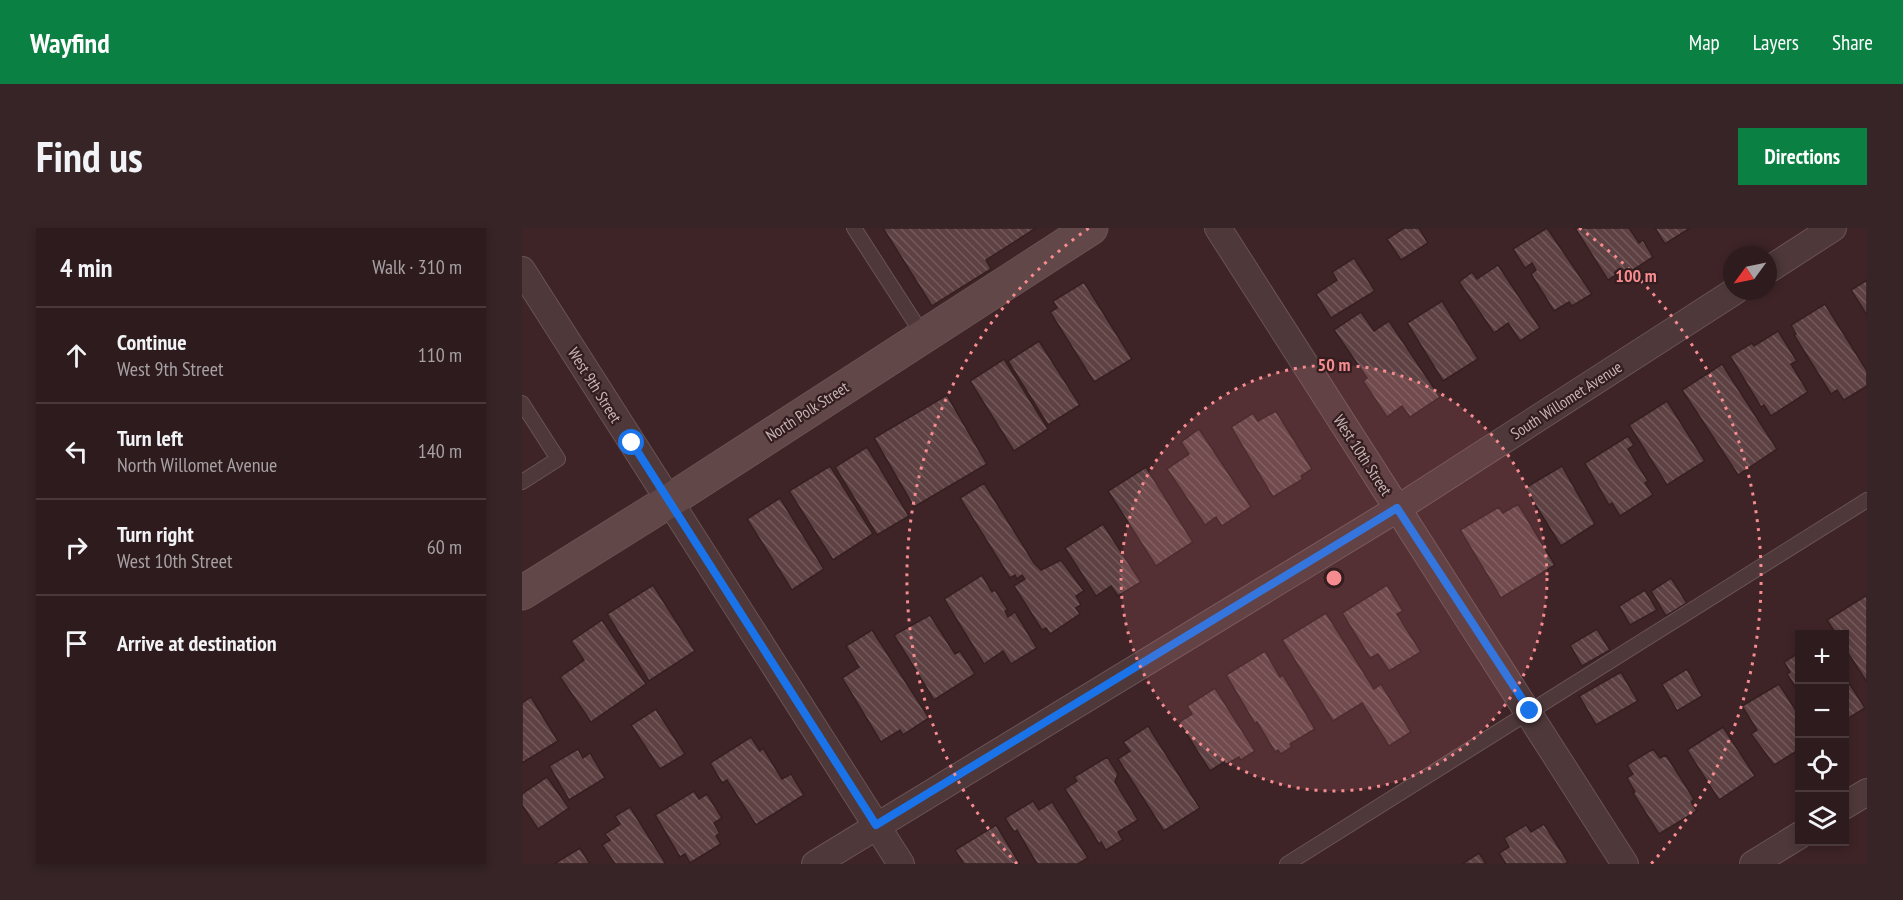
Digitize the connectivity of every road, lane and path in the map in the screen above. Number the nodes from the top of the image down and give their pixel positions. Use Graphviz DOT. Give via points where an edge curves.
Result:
graph roads {
  1 [pos="854,228"];
  2 [pos="1091,228"];
  3 [pos="1218,228"];
  4 [pos="1833,228"];
  5 [pos="1777,264"];
  6 [pos="522,270"];
  7 [pos="1723,299"];
  8 [pos="923,335"];
  9 [pos="522,403"];
  10 [pos="522,482"];
  11 [pos="1867,500"];
  12 [pos="669,501"];
  13 [pos="1397,508"];
  14 [pos="522,593"];
  15 [pos="1530,711"];
  16 [pos="1867,792"];
  17 [pos="1849,803"];
  18 [pos="876,825"];
  19 [pos="1795,838"];
  20 [pos="815,864"];
  21 [pos="901,864"];
  22 [pos="1287,864"];
  23 [pos="1625,864"];
  24 [pos="1753,864"];
  1 -- 8 [label="lane"];
  2 -- 8 [label="main road, North Polk Street"];
  3 -- 13 [label="street, West 10th Street"];
  4 -- 5 [label="street"];
  6 -- 12 [label="street, West 9th Street"];
  7 -- 13 [label="street, South Willomet Avenue"];
  8 -- 12 [label="main road, North Polk Street"];
  9 -- 10 [label="lane" via="558,459"];
  11 -- 15 [label="lane"];
  12 -- 14 [label="main road, North Polk Street"];
  12 -- 18 [label="street, West 9th Street"];
  13 -- 15 [label="street, West 10th Street"];
  13 -- 18 [label="street, South Willomet Avenue"];
  15 -- 22 [label="lane"];
  15 -- 23 [label="street, West 10th Street"];
  16 -- 17 [label="street"];
  18 -- 20 [label="street, South Willomet Avenue"];
  18 -- 21 [label="street, West 9th Street"];
  19 -- 24 [label="street"];
}
